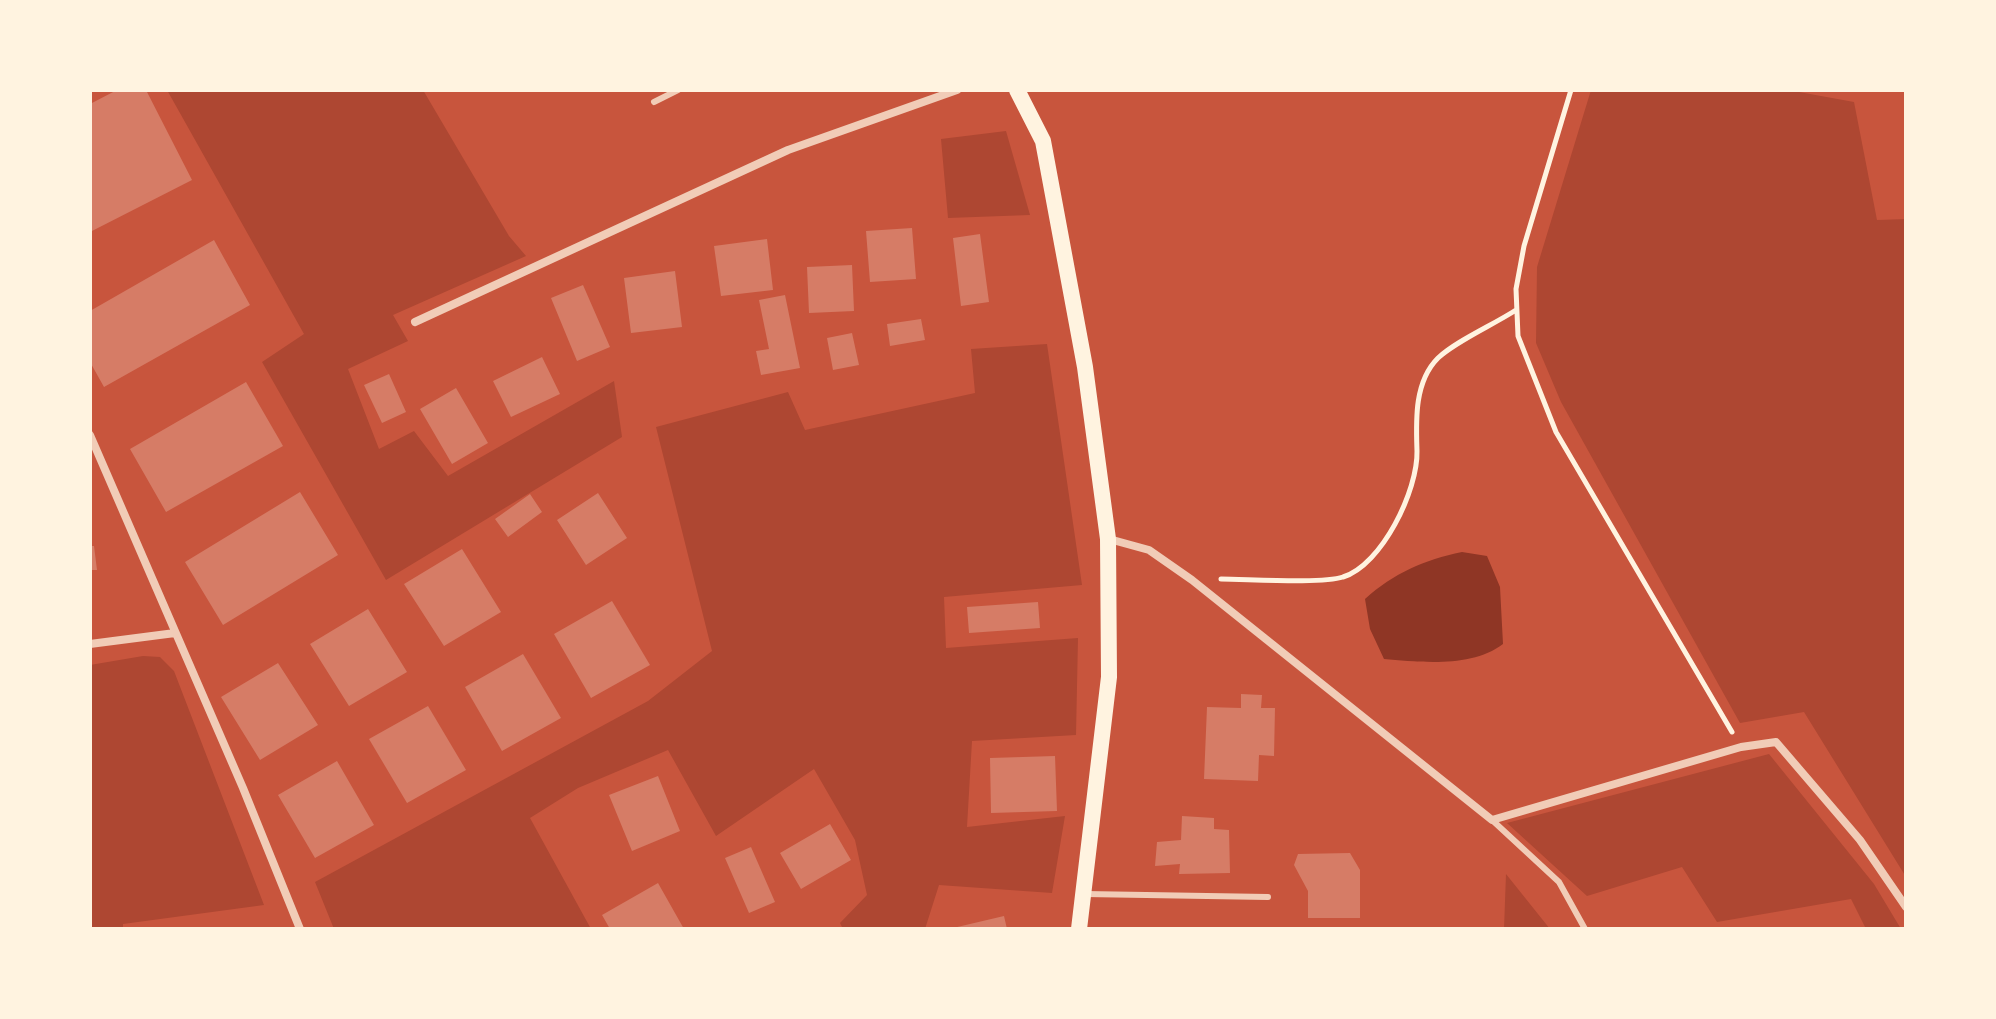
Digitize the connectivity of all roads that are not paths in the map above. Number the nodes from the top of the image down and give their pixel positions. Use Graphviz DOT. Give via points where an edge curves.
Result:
graph roads {
  1 [pos="678,90"];
  2 [pos="957,90"];
  3 [pos="1017,90"];
  4 [pos="654,102"];
  5 [pos="415,322"];
  6 [pos="90,435"];
  7 [pos="1108,539"];
  8 [pos="175,633"];
  9 [pos="90,644"];
  10 [pos="1492,820"];
  11 [pos="1082,894"];
  12 [pos="1268,897"];
  13 [pos="1906,907"];
  14 [pos="1081,928"];
  15 [pos="300,929"];
  16 [pos="1585,929"];
  1 -- 4 [label="lane"];
  2 -- 5 [label="street" via="788,150"];
  3 -- 7 [label="main road" via="1043,141 1085,367"];
  6 -- 8 [label="street"];
  7 -- 10 [label="street" via="1149,550 1192,580"];
  7 -- 11 [label="main road" via="1109,677"];
  8 -- 9 [label="street"];
  8 -- 15 [label="street"];
  10 -- 13 [label="street" via="1741,747 1776,742 1860,840"];
  10 -- 16 [label="lane" via="1559,882"];
  11 -- 12 [label="lane"];
  11 -- 14 [label="main road"];
}
